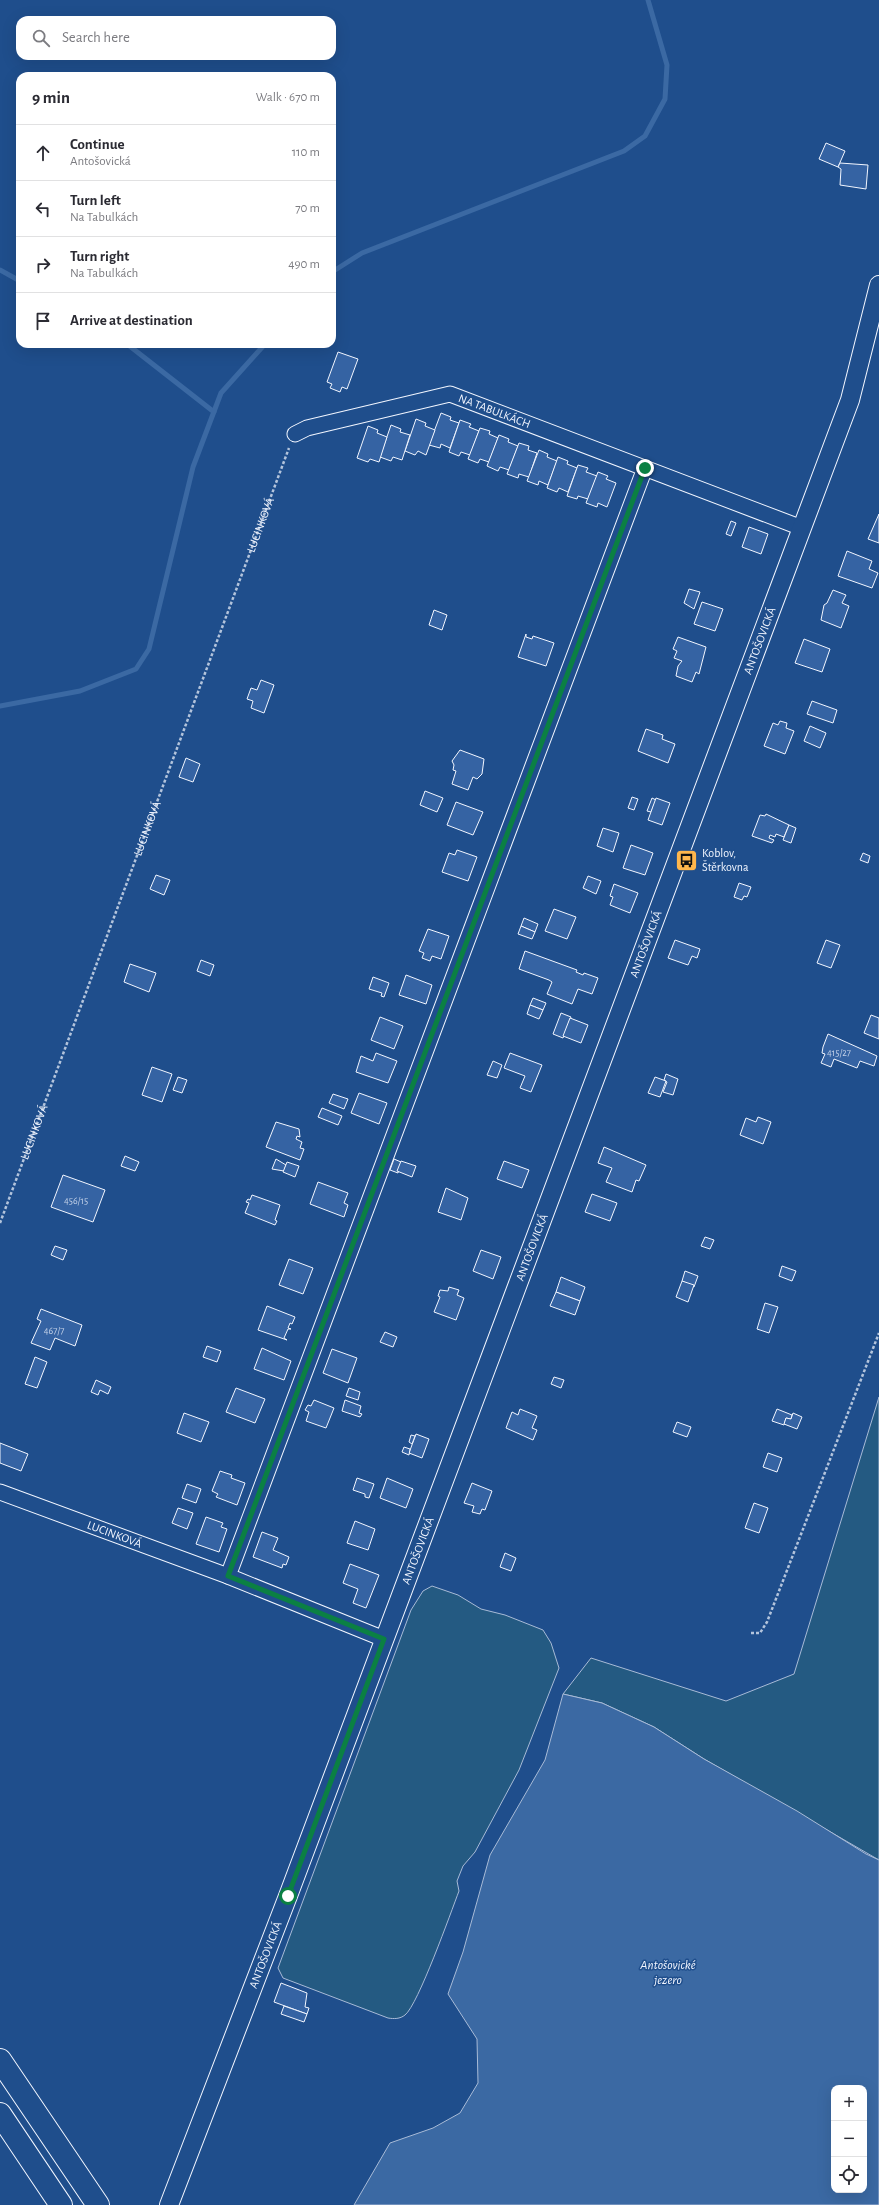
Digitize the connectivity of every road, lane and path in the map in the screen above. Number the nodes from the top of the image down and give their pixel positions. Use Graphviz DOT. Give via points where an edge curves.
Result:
graph roads {
  1 [pos="879,285"];
  2 [pos="295,434"];
  3 [pos="645,468"];
  4 [pos="802,528"];
  5 [pos="0,1223"];
  6 [pos="879,1333"];
  7 [pos="0,1492"];
  8 [pos="228,1576"];
  9 [pos="751,1634"];
  10 [pos="384,1639"];
  11 [pos="0,2060"];
  12 [pos="0,2114"];
  13 [pos="96,2203"];
  14 [pos="61,2205"];
  15 [pos="169,2205"];
  1 -- 4 [label="street, ANTOŠOVICKÁ" via="850,400"];
  2 -- 3 [label="street, NA TABULKÁCH" via="307,428 450,394"];
  2 -- 5 [label="path, LUCINKOVÁ"];
  3 -- 4 [label="street, NA TABULKÁCH"];
  3 -- 8 [label="street"];
  4 -- 10 [label="street, ANTOŠOVICKÁ"];
  6 -- 9 [label="path" via="767,1622 760,1633"];
  7 -- 8 [label="street, LUCINKOVÁ"];
  8 -- 10 [label="street"];
  10 -- 15 [label="street, ANTOŠOVICKÁ"];
  11 -- 13 [label="highway"];
  12 -- 14 [label="highway"];
}
